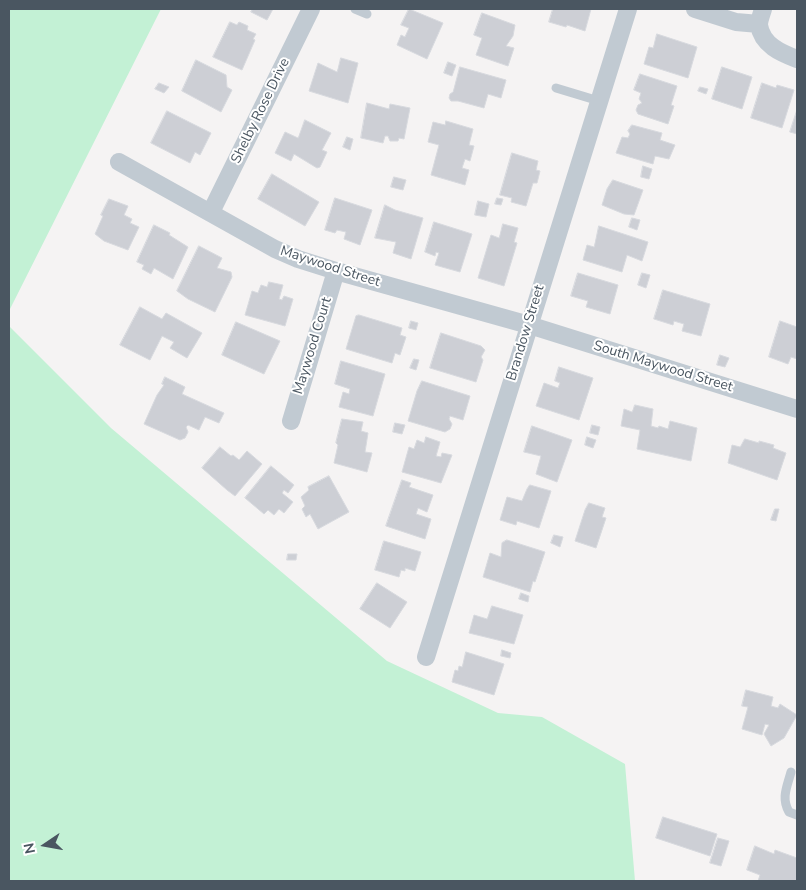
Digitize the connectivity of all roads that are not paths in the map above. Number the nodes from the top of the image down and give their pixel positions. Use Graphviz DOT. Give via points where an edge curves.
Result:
graph roads {
  1 [pos="311,9"];
  2 [pos="355,9"];
  3 [pos="628,9"];
  4 [pos="695,9"];
  5 [pos="367,14"];
  6 [pos="761,16"];
  7 [pos="797,59"];
  8 [pos="556,88"];
  9 [pos="599,101"];
  10 [pos="119,162"];
  11 [pos="211,212"];
  12 [pos="336,272"];
  13 [pos="528,325"];
  14 [pos="797,409"];
  15 [pos="291,421"];
  16 [pos="426,657"];
  17 [pos="791,772"];
  18 [pos="797,815"];
  1 -- 11 [label="street, Shelby Rose Drive"];
  2 -- 5 [label="lane"];
  3 -- 9 [label="street, Brandow Street"];
  4 -- 6 [label="street" via="736,22"];
  6 -- 7 [label="street" via="766,41 777,51"];
  8 -- 9 [label="lane"];
  9 -- 13 [label="street, Brandow Street"];
  10 -- 11 [label="street, Maywood Street"];
  11 -- 12 [label="street, Maywood Street" via="275,249"];
  12 -- 13 [label="street, Maywood Street"];
  12 -- 15 [label="street, Maywood Court"];
  13 -- 14 [label="street, South Maywood Street"];
  13 -- 16 [label="street, Brandow Street"];
  17 -- 18 [label="lane" via="784,804 789,812"];
}
